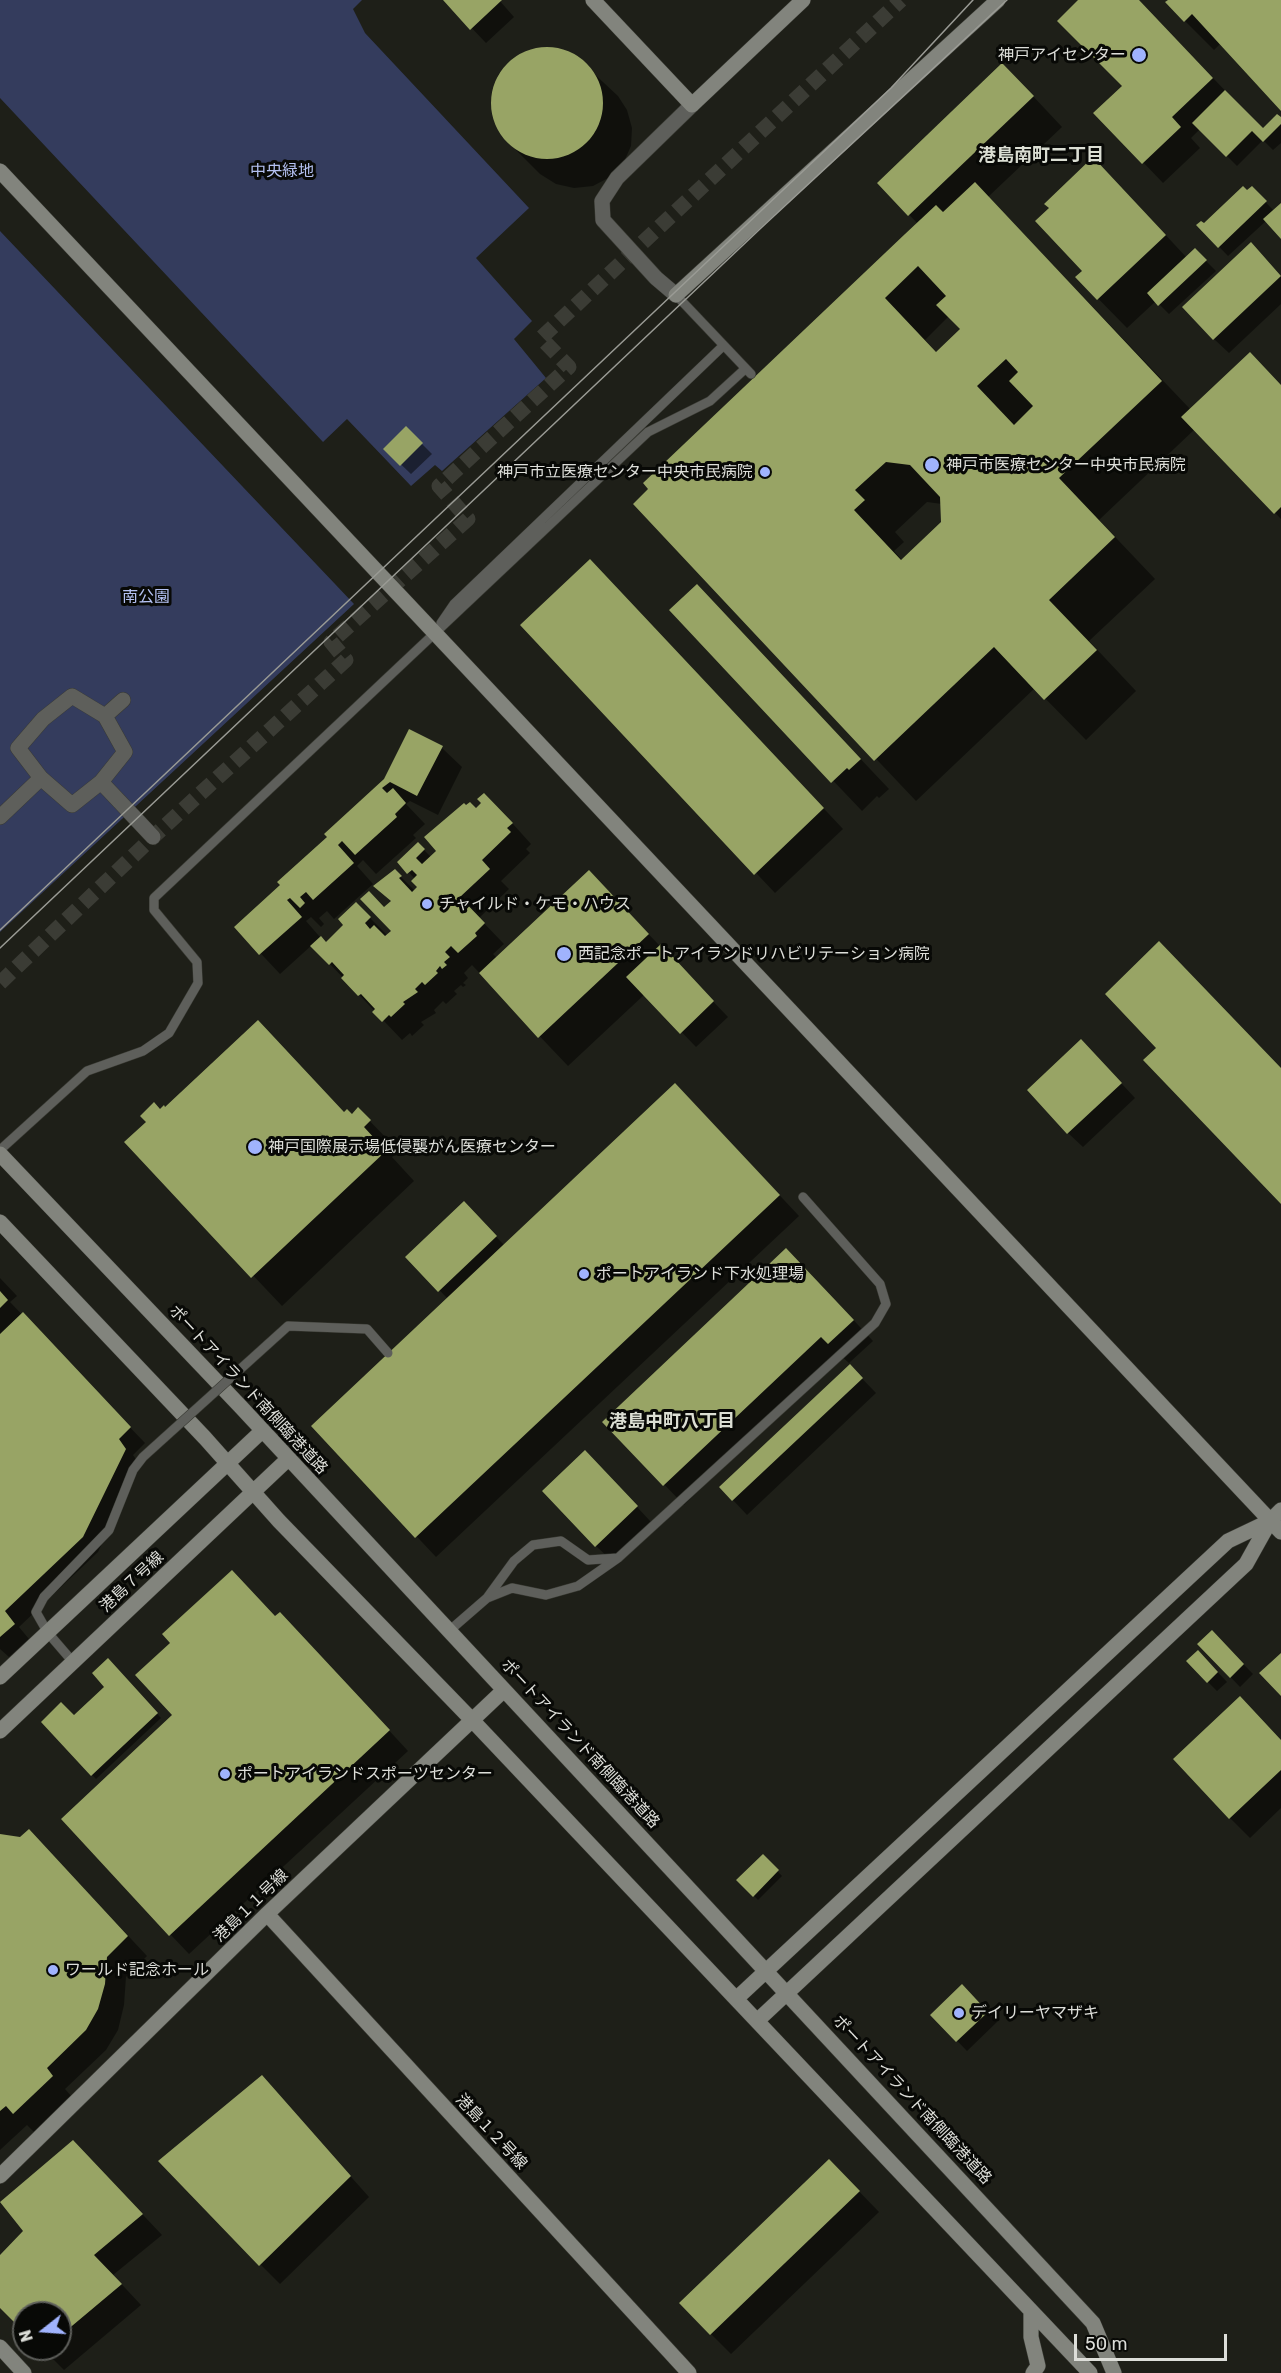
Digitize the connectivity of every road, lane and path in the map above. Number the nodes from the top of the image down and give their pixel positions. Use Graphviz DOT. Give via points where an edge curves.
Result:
graph roads {
  1 [pos="593,0"];
  2 [pos="803,0"];
  3 [pos="998,0"];
  4 [pos="692,105"];
  5 [pos="0,171"];
  6 [pos="676,295"];
  7 [pos="723,346"];
  8 [pos="434,632"];
  9 [pos="123,700"];
  10 [pos="105,716"];
  11 [pos="41,778"];
  12 [pos="101,782"];
  13 [pos="0,817"];
  14 [pos="153,837"];
  15 [pos="0,1152"];
  16 [pos="803,1197"];
  17 [pos="0,1222"];
  18 [pos="388,1353"];
  19 [pos="262,1431"];
  20 [pos="288,1459"];
  21 [pos="228,1464"];
  22 [pos="254,1493"];
  23 [pos="1275,1515"];
  24 [pos="1281,1532"];
  25 [pos="618,1558"];
  26 [pos="486,1598"];
  27 [pos="449,1631"];
  28 [pos="48,1633"];
  29 [pos="73,1662"];
  30 [pos="0,1677"];
  31 [pos="504,1690"];
  32 [pos="472,1720"];
  33 [pos="0,1731"];
  34 [pos="267,1914"];
  35 [pos="766,1970"];
  36 [pos="787,1992"];
  37 [pos="736,1999"];
  38 [pos="757,2021"];
  39 [pos="0,2176"];
  40 [pos="1031,2311"];
  41 [pos="0,2347"];
  42 [pos="24,2373"];
  43 [pos="688,2373"];
  44 [pos="1033,2373"];
  45 [pos="1090,2373"];
  46 [pos="1114,2373"];
  1 -- 4 [label="street"];
  2 -- 4 [label="street"];
  3 -- 6 [label="street"];
  4 -- 6 [label="street" via="617,178 602,201 603,220"];
  5 -- 8 [label="street"];
  6 -- 7 [label="lane"];
  7 -- 8 [label="lane" via="454,604"];
  7 -- 8 [label="lane" via="748,372 710,401 648,432"];
  8 -- 15 [label="lane" via="154,898 154,910 197,962 198,983 170,1033 143,1052 87,1071"];
  8 -- 23 [label="street"];
  9 -- 10 [label="street"];
  10 -- 11 [label="street" via="72,696 43,719 18,748"];
  10 -- 12 [label="street" via="125,753"];
  11 -- 12 [label="street" via="72,805"];
  11 -- 13 [label="street"];
  12 -- 14 [label="street"];
  15 -- 19 [label="street, ポートアイランド南側臨港道路"];
  16 -- 25 [label="lane" via="880,1284 886,1304 875,1323"];
  17 -- 21 [label="street"];
  18 -- 28 [label="lane, bridge" via="367,1329 288,1326 143,1457 133,1470 109,1530 44,1597 36,1612"];
  19 -- 20 [label="street, ポートアイランド南側臨港道路"];
  19 -- 21 [label="street, 港島７号線"];
  20 -- 22 [label="street, 港島７号線"];
  20 -- 27 [label="street, ポートアイランド南側臨港道路"];
  21 -- 22 [label="street"];
  21 -- 28 [label="street, 港島７号線"];
  22 -- 29 [label="street, 港島７号線"];
  22 -- 32 [label="street"];
  23 -- 24 [label="street"];
  23 -- 35 [label="street" via="1228,1541"];
  23 -- 36 [label="street" via="1246,1564"];
  25 -- 26 [label="lane" via="579,1586 546,1595 512,1588"];
  25 -- 26 [label="lane" via="588,1560 561,1541 533,1545 514,1561"];
  26 -- 27 [label="lane"];
  27 -- 31 [label="street, ポートアイランド南側臨港道路"];
  28 -- 29 [label="lane"];
  28 -- 30 [label="street, 港島７号線"];
  29 -- 33 [label="street, 港島７号線"];
  31 -- 32 [label="street, 港島１１号線"];
  31 -- 35 [label="street, ポートアイランド南側臨港道路"];
  32 -- 34 [label="street, 港島１１号線"];
  32 -- 37 [label="street"];
  34 -- 39 [label="street, 港島１１号線"];
  34 -- 43 [label="street, 港島１２号線"];
  35 -- 36 [label="street, ポートアイランド南側臨港道路"];
  35 -- 37 [label="street"];
  36 -- 38 [label="street"];
  36 -- 46 [label="street, ポートアイランド南側臨港道路" via="1093,2322"];
  37 -- 38 [label="street"];
  38 -- 40 [label="street"];
  40 -- 44 [label="street" via="1030,2337 1038,2366"];
  40 -- 45 [label="street"];
  41 -- 42 [label="street"];
}
